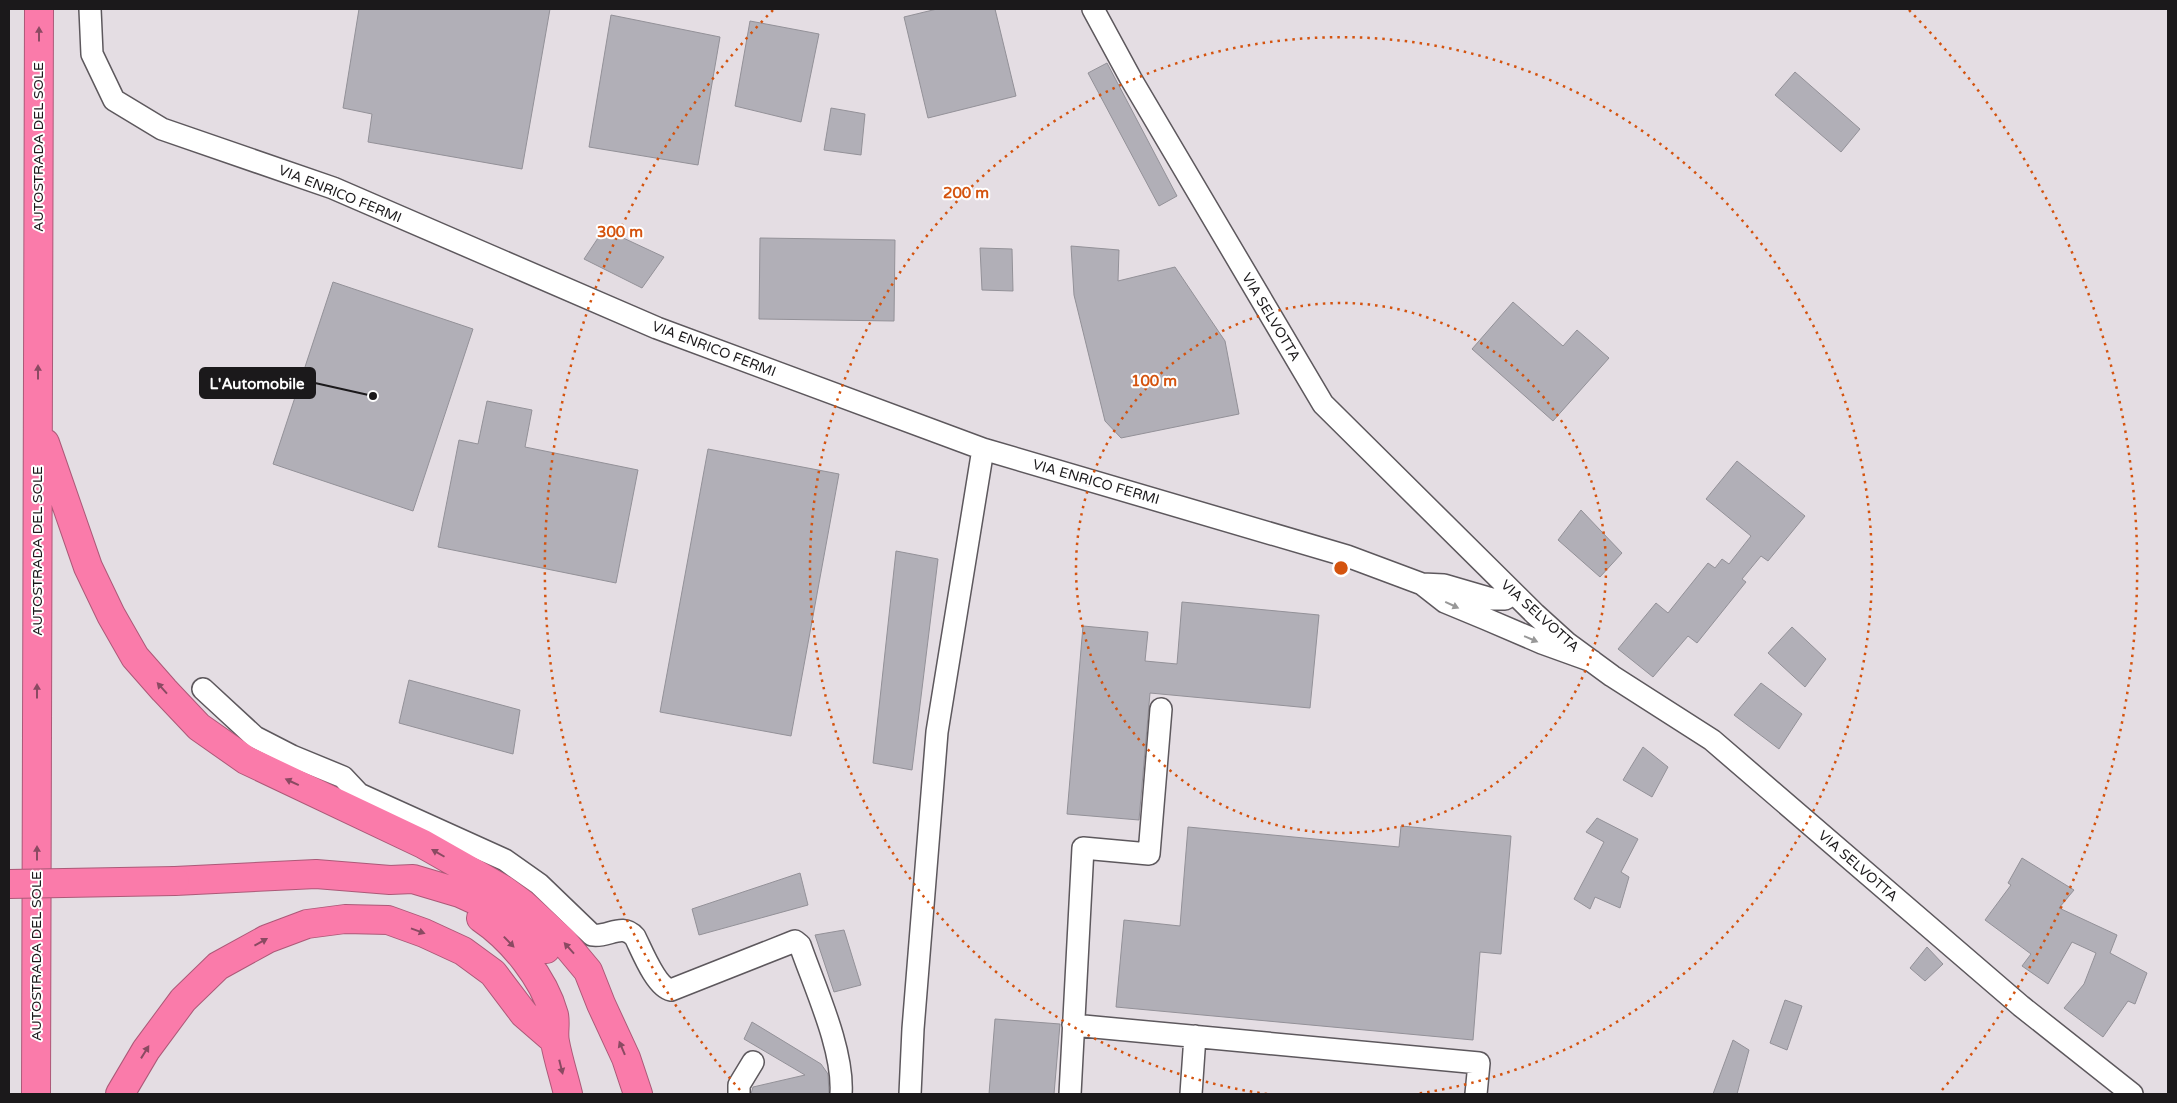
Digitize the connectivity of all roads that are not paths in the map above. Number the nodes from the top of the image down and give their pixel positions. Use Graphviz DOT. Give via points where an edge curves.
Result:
graph roads {
  1 [pos="39,9"];
  2 [pos="90,9"];
  3 [pos="1093,9"];
  4 [pos="38,421"];
  5 [pos="982,449"];
  6 [pos="1469,549"];
  7 [pos="1422,584"];
  8 [pos="1444,585"];
  9 [pos="1513,593"];
  10 [pos="1486,619"];
  11 [pos="1592,661"];
  12 [pos="203,689"];
  13 [pos="1161,708"];
  14 [pos="390,880"];
  15 [pos="9,884"];
  16 [pos="601,1004"];
  17 [pos="1073,1025"];
  18 [pos="1195,1036"];
  19 [pos="554,1040"];
  20 [pos="753,1062"];
  21 [pos="36,1094"];
  22 [pos="120,1094"];
  23 [pos="568,1094"];
  24 [pos="638,1094"];
  25 [pos="739,1094"];
  26 [pos="841,1094"];
  27 [pos="910,1094"];
  28 [pos="1070,1094"];
  29 [pos="1191,1094"];
  30 [pos="1476,1094"];
  31 [pos="2132,1094"];
  4 -- 1 [label="highway, AUTOSTRADA DEL SOLE, one-way"];
  2 -- 5 [label="street, VIA ENRICO FERMI" via="92,54 114,100 162,129 333,188 657,328"];
  3 -- 6 [label="street, VIA SELVOTTA" via="1136,88 1323,404"];
  16 -- 4 [label="highway, one-way" via="588,970 577,956 543,921 504,890 422,844 246,760 198,727 135,657 111,615 88,567"];
  21 -- 4 [label="highway, AUTOSTRADA DEL SOLE, one-way"];
  5 -- 7 [label="street, VIA ENRICO FERMI" via="1347,556"];
  5 -- 27 [label="street" via="937,732"];
  6 -- 8 [label="street, VIA ENRICO FERMI" via="1472,562 1469,574 1460,581"];
  6 -- 9 [label="street, VIA SELVOTTA"];
  7 -- 8 [label="street, VIA ENRICO FERMI"];
  7 -- 10 [label="street, VIA ENRICO FERMI, one-way" via="1445,602"];
  8 -- 9 [label="street, VIA ENRICO FERMI" via="1492,599 1505,599"];
  9 -- 10 [label="street" via="1511,611 1502,619"];
  9 -- 11 [label="street, VIA SELVOTTA" via="1567,643"];
  10 -- 11 [label="street, VIA ENRICO FERMI, one-way" via="1542,644"];
  11 -- 31 [label="street, VIA SELVOTTA" via="1712,740 2021,1006"];
  12 -- 26 [label="street" via="255,737 271,747 343,778 359,794 505,860 538,884 592,935 630,931 666,989 672,990 795,941 800,945 834,1042 839,1059"];
  13 -- 17 [label="street" via="1149,854 1083,848"];
  14 -- 15 [label="highway, bridge" via="316,874"];
  14 -- 16 [label="highway" via="413,879 435,885 507,916 527,931"];
  14 -- 19 [label="highway, one-way" via="410,892 455,904 473,913 508,941 528,963 545,994 555,1016"];
  24 -- 16 [label="highway, one-way" via="626,1058"];
  17 -- 18 [label="street"];
  17 -- 28 [label="street"];
  18 -- 29 [label="street"];
  18 -- 30 [label="street" via="1479,1063"];
  22 -- 19 [label="highway, one-way" via="146,1050 183,1000 218,966 267,938 307,924 345,919 388,920 463,951 493,973 524,1014"];
  19 -- 23 [label="highway, one-way"];
  20 -- 25 [label="street" via="739,1085"];
}
